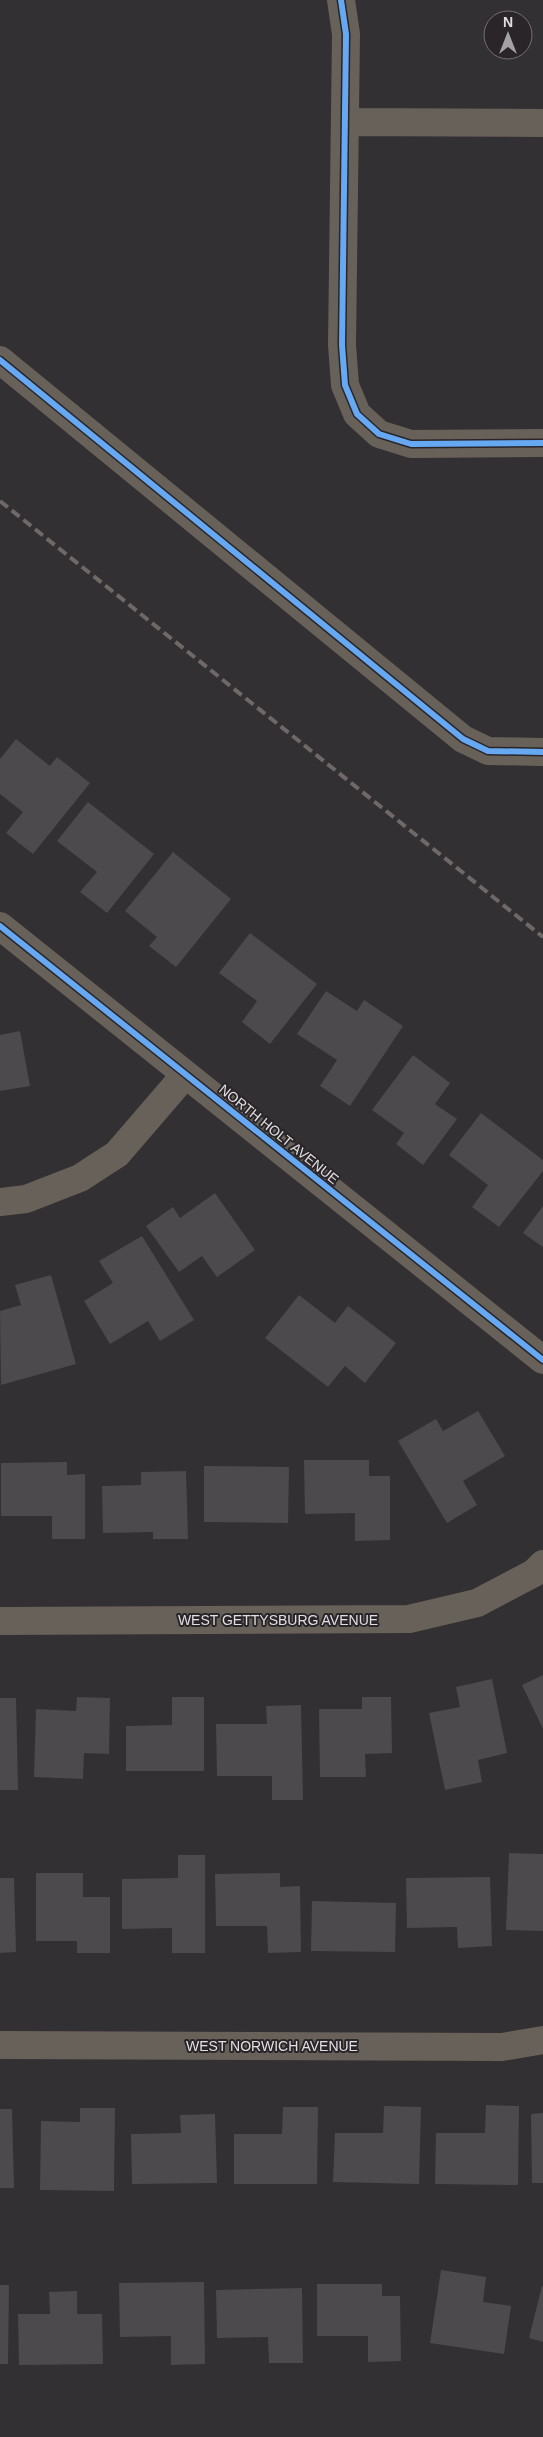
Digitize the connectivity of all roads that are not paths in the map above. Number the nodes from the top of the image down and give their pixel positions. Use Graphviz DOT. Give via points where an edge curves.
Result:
graph roads {
  1 [pos="341,0"];
  2 [pos="346,122"];
  3 [pos="543,123"];
  4 [pos="0,360"];
  5 [pos="543,443"];
  6 [pos="543,752"];
  7 [pos="0,926"];
  8 [pos="185,1075"];
  9 [pos="0,1202"];
  10 [pos="543,1360"];
  11 [pos="543,1564"];
  12 [pos="0,1621"];
  13 [pos="543,2040"];
  14 [pos="0,2045"];
  1 -- 2 [label="street" via="346,34"];
  2 -- 3 [label="street"];
  2 -- 5 [label="street" via="342,345 346,385 357,414 379,434 411,444"];
  4 -- 6 [label="street" via="463,739 488,751"];
  7 -- 8 [label="street, NORTH HOLT AVENUE"];
  8 -- 9 [label="street" via="117,1154 80,1178 26,1199"];
  8 -- 10 [label="street, NORTH HOLT AVENUE"];
  11 -- 12 [label="street, WEST GETTYSBURG AVENUE" via="534,1573 477,1603 410,1619"];
  13 -- 14 [label="street, WEST NORWICH AVENUE" via="502,2047"];
}
